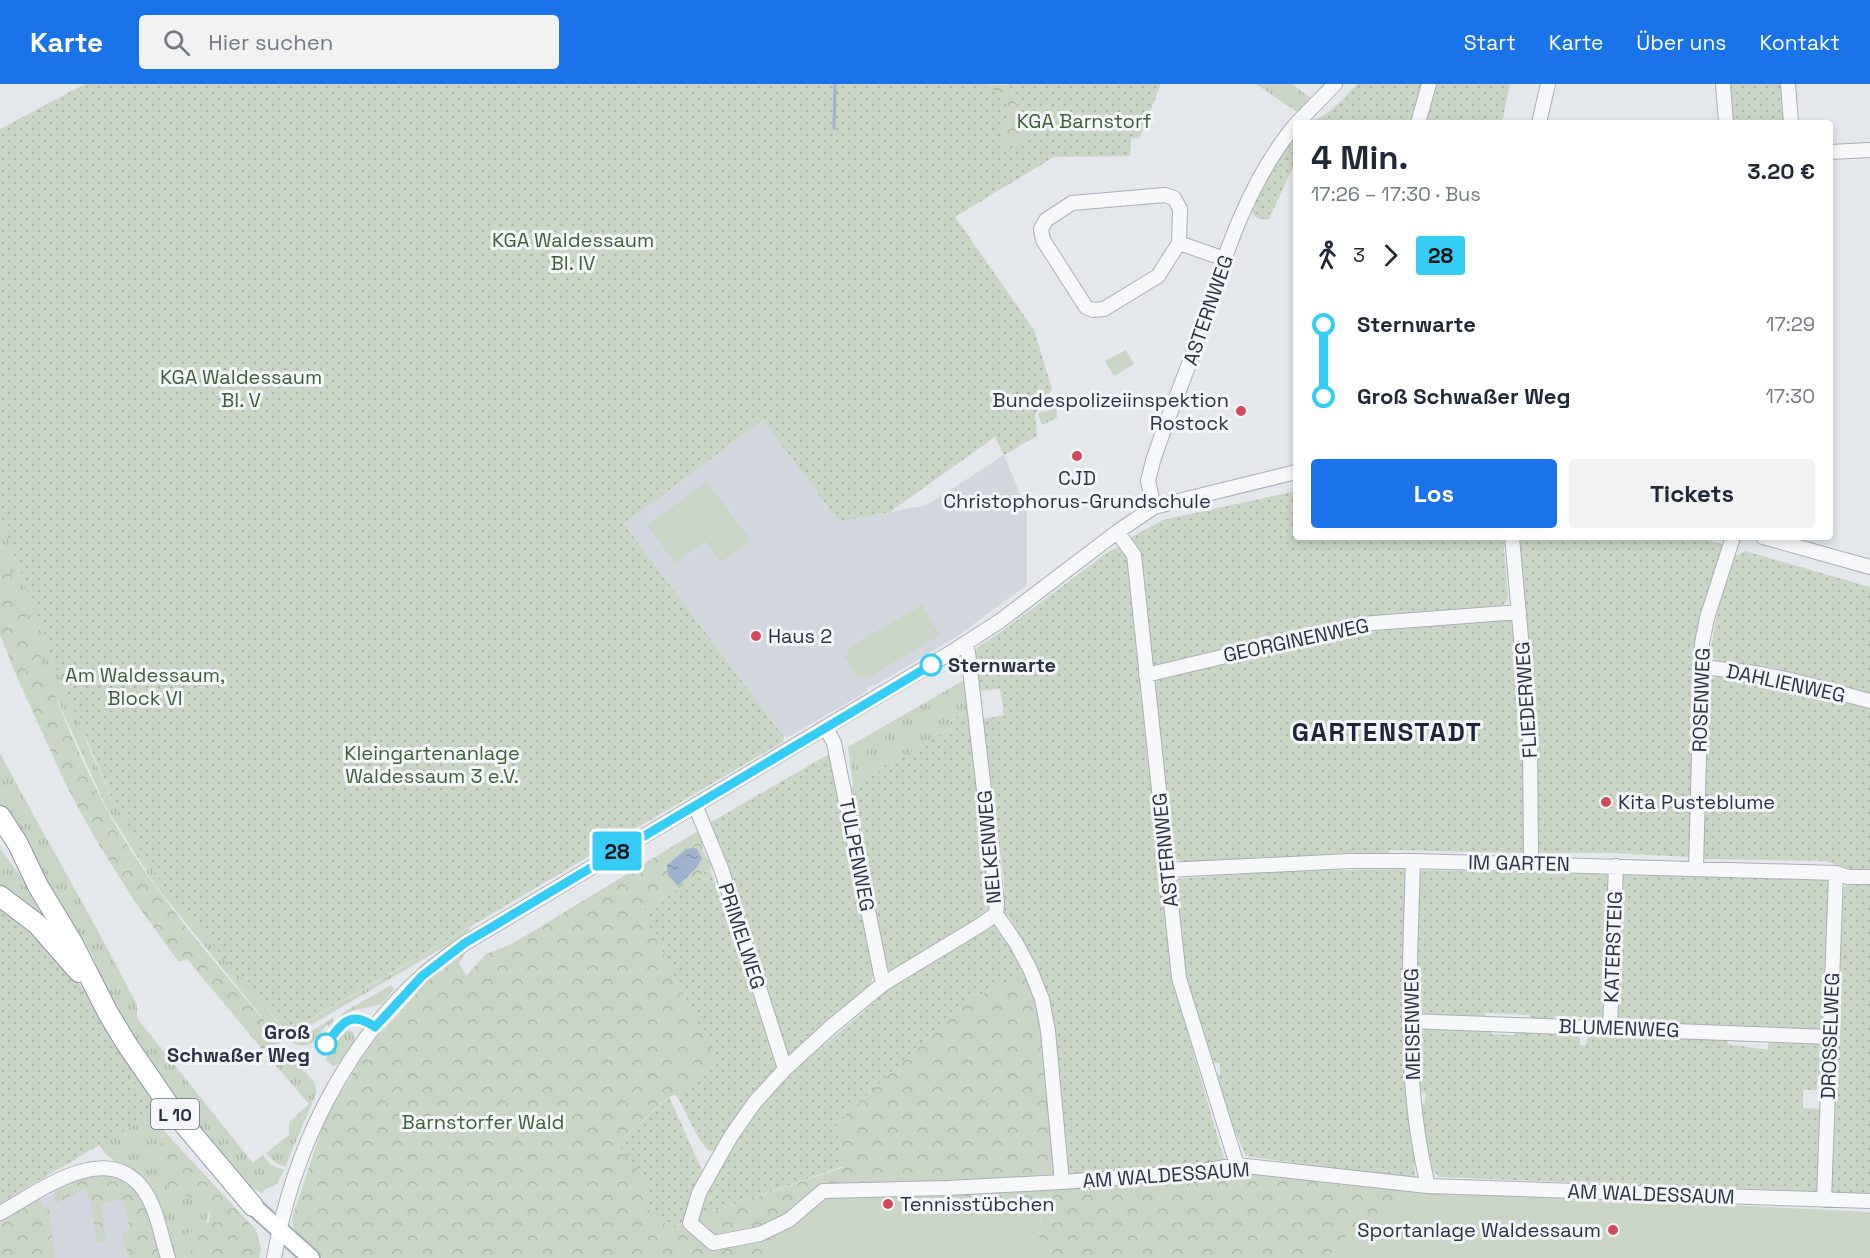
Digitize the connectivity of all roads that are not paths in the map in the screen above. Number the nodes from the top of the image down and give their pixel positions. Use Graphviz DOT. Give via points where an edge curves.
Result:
graph roads {
  1 [pos="1335,84"];
  2 [pos="1429,84"];
  3 [pos="1548,84"];
  4 [pos="1723,84"];
  5 [pos="1788,84"];
  6 [pos="1300,120"];
  7 [pos="1419,120"];
  8 [pos="1540,120"];
  9 [pos="1726,120"];
  10 [pos="1791,120"];
  11 [pos="1293,128"];
  12 [pos="1870,150"];
  13 [pos="1833,152"];
  14 [pos="1179,243"];
  15 [pos="1225,260"];
  16 [pos="1293,473"];
  17 [pos="1154,507"];
  18 [pos="1117,532"];
  19 [pos="1512,540"];
  20 [pos="1732,540"];
  21 [pos="1774,540"];
  22 [pos="1870,567"];
  23 [pos="1519,612"];
  24 [pos="964,645"];
  25 [pos="1701,667"];
  26 [pos="1146,675"];
  27 [pos="1870,701"];
  28 [pos="826,728"];
  29 [pos="695,804"];
  30 [pos="0,816"];
  31 [pos="0,839"];
  32 [pos="1413,861"];
  33 [pos="1531,863"];
  34 [pos="1616,866"];
  35 [pos="1696,868"];
  36 [pos="1167,870"];
  37 [pos="1836,873"];
  38 [pos="1870,877"];
  39 [pos="38,886"];
  40 [pos="0,896"];
  41 [pos="996,914"];
  42 [pos="883,984"];
  43 [pos="108,1013"];
  44 [pos="1409,1021"];
  45 [pos="1610,1028"];
  46 [pos="1830,1037"];
  47 [pos="785,1069"];
  48 [pos="1237,1165"];
  49 [pos="1062,1182"];
  50 [pos="1428,1186"];
  51 [pos="1824,1200"];
  52 [pos="1870,1201"];
  53 [pos="253,1206"];
  54 [pos="0,1213"];
  55 [pos="279,1229"];
  56 [pos="168,1258"];
  57 [pos="274,1258"];
  58 [pos="310,1258"];
  1 -- 6 [label="street, ASTERNWEG"];
  2 -- 7 [label="street"];
  3 -- 8 [label="street"];
  4 -- 9 [label="street"];
  5 -- 10 [label="street"];
  11 -- 15 [label="street, ASTERNWEG" via="1254,187"];
  12 -- 13 [label="street"];
  14 -- 14 [label="street" via="1180,209 1174,198 1165,195 1072,203 1046,220 1041,229 1043,240 1086,307 1093,310 1104,309 1158,276"];
  14 -- 15 [label="street"];
  15 -- 17 [label="street, ASTERNWEG" via="1153,461 1148,481"];
  16 -- 17 [label="street"];
  17 -- 18 [label="street"];
  18 -- 24 [label="street"];
  18 -- 26 [label="street, ASTERNWEG" via="1134,555"];
  19 -- 23 [label="street, FLIEDERWEG"];
  20 -- 25 [label="street, ROSENWEG" via="1707,618"];
  21 -- 22 [label="street"];
  23 -- 26 [label="street, GEORGINENWEG" via="1350,626"];
  23 -- 33 [label="street, FLIEDERWEG" via="1530,739"];
  24 -- 28 [label="street"];
  24 -- 41 [label="street, NELKENWEG" via="968,652"];
  25 -- 27 [label="street, DAHLIENWEG" via="1756,672"];
  25 -- 35 [label="street, ROSENWEG"];
  26 -- 36 [label="street, ASTERNWEG"];
  28 -- 29 [label="street"];
  28 -- 42 [label="street, TULPENWEG" via="834,743"];
  29 -- 47 [label="street, PRIMELWEG" via="721,868"];
  29 -- 55 [label="street" via="465,943 435,964 405,993 375,1027 322,1109"];
  30 -- 39 [label="highway"];
  31 -- 39 [label="highway"];
  32 -- 33 [label="street, IM GARTEN"];
  32 -- 36 [label="street, IM GARTEN"];
  32 -- 44 [label="street, MEISENWEG"];
  33 -- 34 [label="street, IM GARTEN"];
  34 -- 35 [label="street, IM GARTEN"];
  34 -- 45 [label="street, KATERSTEIG"];
  35 -- 37 [label="street, IM GARTEN"];
  36 -- 48 [label="street, ASTERNWEG" via="1179,978"];
  37 -- 38 [label="street, IM GARTEN"];
  37 -- 46 [label="street, DROSSELWEG"];
  39 -- 43 [label="highway"];
  40 -- 43 [label="highway" via="37,924 62,950"];
  41 -- 42 [label="street"];
  41 -- 49 [label="street, NELKENWEG" via="1016,943 1042,999"];
  42 -- 47 [label="street"];
  43 -- 53 [label="highway, L 10" via="172,1110"];
  44 -- 45 [label="street, BLUMENWEG"];
  44 -- 50 [label="street, MEISENWEG" via="1414,1104"];
  45 -- 46 [label="street, BLUMENWEG"];
  46 -- 51 [label="street, DROSSELWEG"];
  47 -- 49 [label="street, AM WALDESSAUM" via="755,1101 699,1193 690,1223 713,1243 760,1234 789,1220 823,1191"];
  48 -- 49 [label="street, AM WALDESSAUM"];
  48 -- 50 [label="street, AM WALDESSAUM"];
  50 -- 51 [label="street, AM WALDESSAUM"];
  51 -- 52 [label="street, AM WALDESSAUM"];
  53 -- 55 [label="main road, L 10"];
  54 -- 56 [label="street" via="72,1174 93,1168 112,1169 130,1176 143,1190"];
  55 -- 57 [label="street"];
  55 -- 58 [label="main road, L 10"];
}
